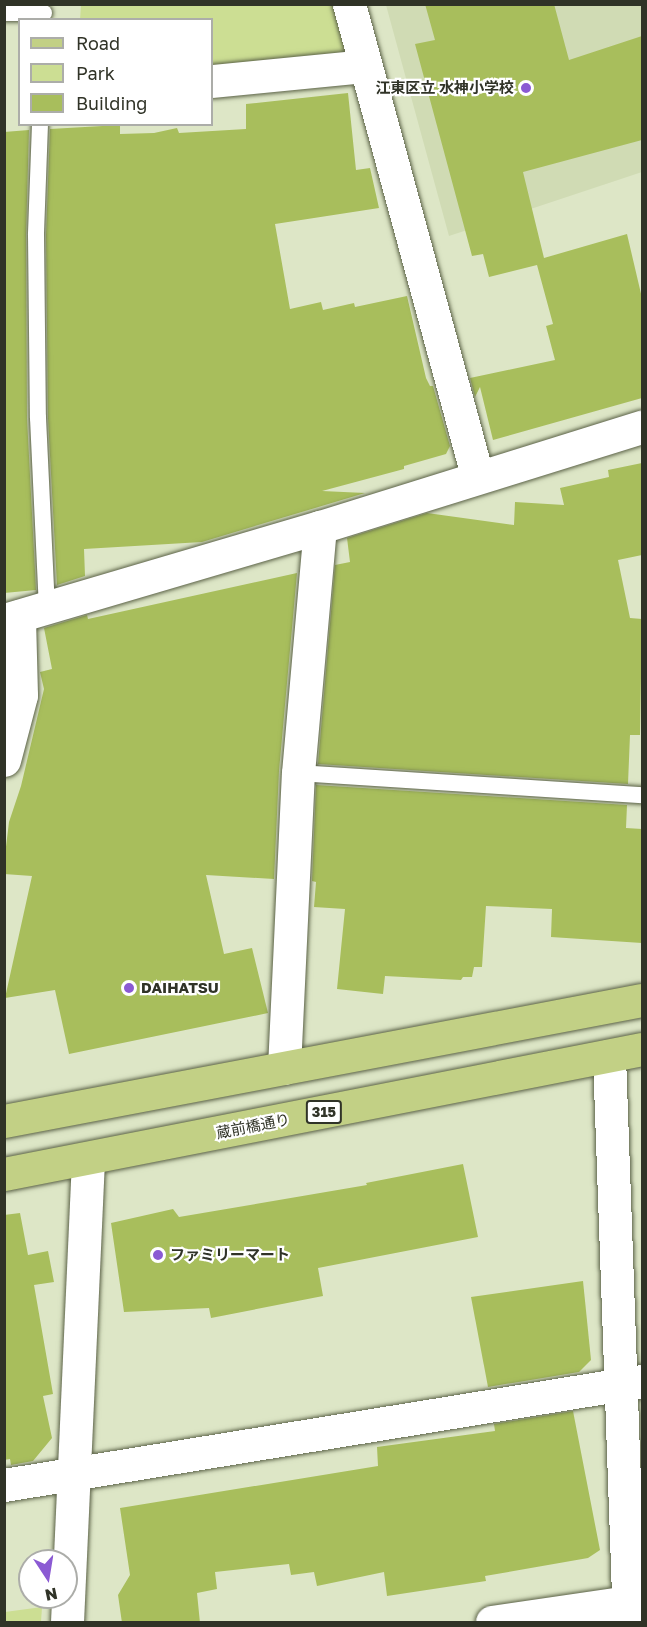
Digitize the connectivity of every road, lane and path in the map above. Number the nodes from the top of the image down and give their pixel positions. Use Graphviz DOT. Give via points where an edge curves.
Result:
graph roads {
  1 [pos="349,4"];
  2 [pos="44,12"];
  3 [pos="4,13"];
  4 [pos="365,66"];
  5 [pos="213,81"];
  6 [pos="40,126"];
  7 [pos="642,427"];
  8 [pos="477,476"];
  9 [pos="320,527"];
  10 [pos="23,614"];
  11 [pos="4,760"];
  12 [pos="298,773"];
  13 [pos="642,795"];
  14 [pos="642,1000"];
  15 [pos="642,1050"];
  16 [pos="609,1056"];
  17 [pos="284,1068"];
  18 [pos="4,1121"];
  19 [pos="88,1158"];
  20 [pos="4,1174"];
  21 [pos="632,1383"];
  22 [pos="74,1474"];
  23 [pos="4,1485"];
  24 [pos="633,1608"];
  25 [pos="67,1623"];
  26 [pos="492,1623"];
  1 -- 4 [label="street"];
  2 -- 3 [label="lane"];
  4 -- 5 [label="street"];
  4 -- 8 [label="street"];
  6 -- 10 [label="lane" via="36,235 38,418"];
  7 -- 8 [label="street"];
  8 -- 9 [label="street"];
  9 -- 10 [label="street"];
  9 -- 12 [label="street"];
  10 -- 11 [label="street" via="21,695"];
  12 -- 13 [label="lane"];
  12 -- 17 [label="street"];
  14 -- 17 [label="main road"];
  15 -- 16 [label="main road, 蔵前橋通り / 315"];
  16 -- 19 [label="main road, 蔵前橋通り / 315"];
  16 -- 21 [label="street"];
  17 -- 18 [label="main road"];
  19 -- 20 [label="main road, 蔵前橋通り / 315"];
  19 -- 22 [label="street"];
  21 -- 22 [label="street"];
  21 -- 24 [label="street"];
  22 -- 23 [label="street"];
  22 -- 25 [label="street"];
  24 -- 26 [label="street"];
}
